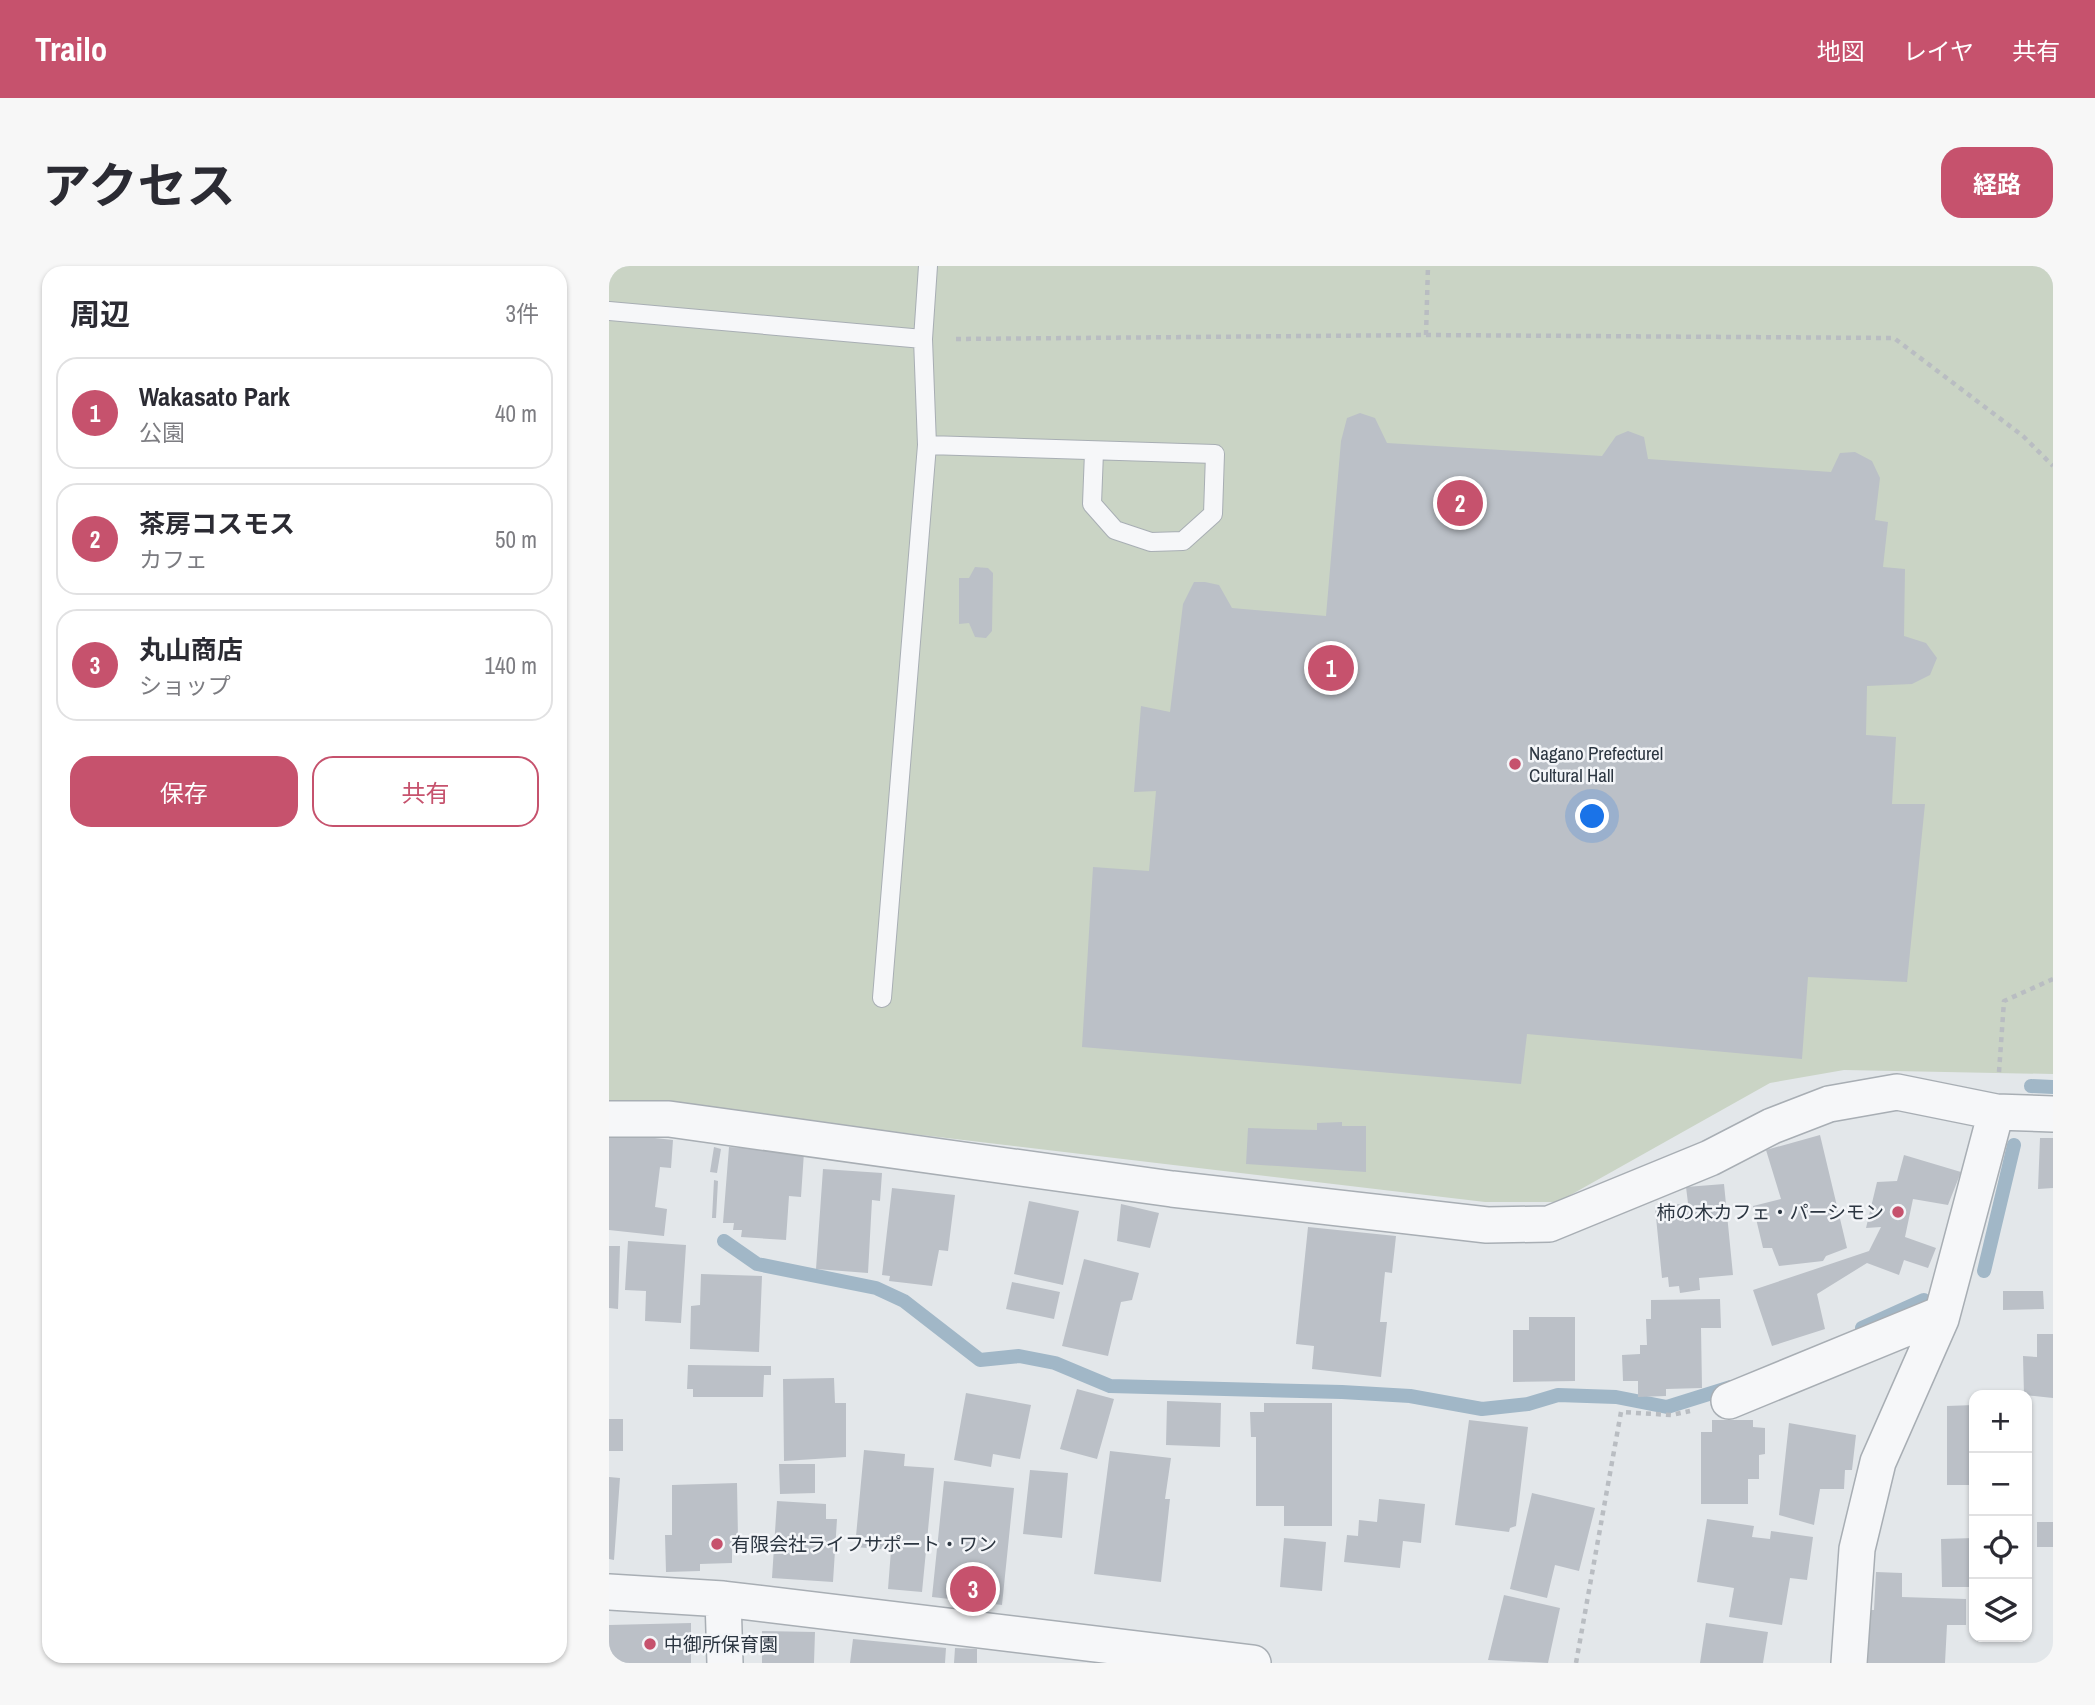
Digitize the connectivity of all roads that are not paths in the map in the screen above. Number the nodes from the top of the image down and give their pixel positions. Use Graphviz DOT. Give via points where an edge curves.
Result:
graph roads {
  1 [pos="928,266"];
  2 [pos="609,311"];
  3 [pos="923,339"];
  4 [pos="927,445"];
  5 [pos="1094,452"];
  6 [pos="882,998"];
  7 [pos="1996,1112"];
  8 [pos="2053,1114"];
  9 [pos="609,1119"];
  10 [pos="1941,1314"];
  11 [pos="1729,1401"];
  12 [pos="609,1592"];
  13 [pos="723,1599"];
  14 [pos="725,1663"];
  15 [pos="1253,1663"];
  16 [pos="1849,1663"];
  1 -- 3 [label="lane"];
  2 -- 3 [label="lane"];
  3 -- 4 [label="lane"];
  4 -- 5 [label="lane"];
  4 -- 6 [label="lane"];
  5 -- 5 [label="lane" via="1215,454 1213,514 1183,541 1151,542 1115,530 1092,504"];
  7 -- 8 [label="street"];
  7 -- 9 [label="street" via="1897,1092 1829,1104 1549,1224 1487,1225 1172,1189 669,1119"];
  7 -- 10 [label="street"];
  10 -- 11 [label="street"];
  10 -- 16 [label="street" via="1878,1462 1857,1549"];
  12 -- 13 [label="street"];
  13 -- 14 [label="street"];
  13 -- 15 [label="street"];
}
